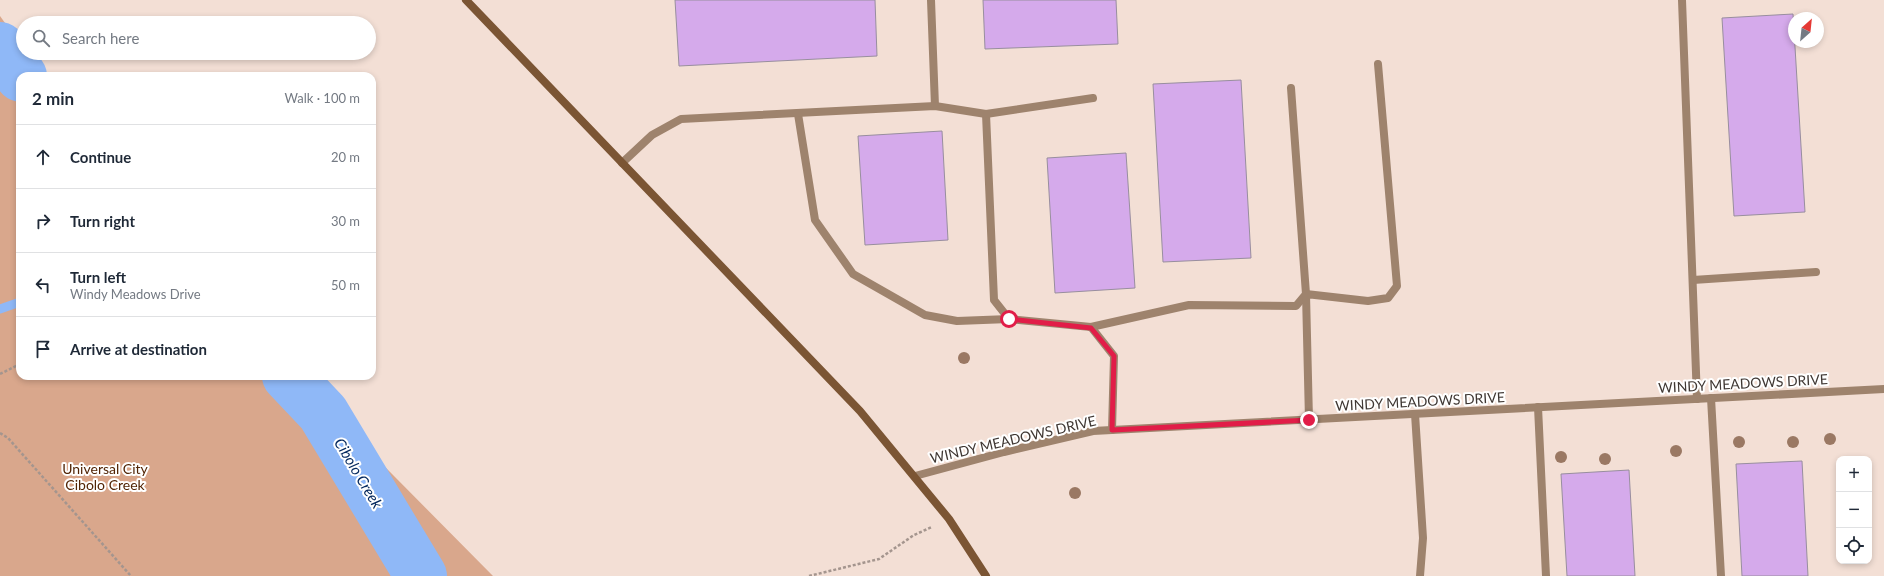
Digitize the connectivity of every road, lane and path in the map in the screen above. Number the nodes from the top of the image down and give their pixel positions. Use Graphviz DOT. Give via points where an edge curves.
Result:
graph roads {
  1 [pos="466,0"];
  2 [pos="931,0"];
  3 [pos="1682,0"];
  4 [pos="1378,64"];
  5 [pos="1291,88"];
  6 [pos="1093,98"];
  7 [pos="935,106"];
  8 [pos="798,114"];
  9 [pos="986,114"];
  10 [pos="622,163"];
  11 [pos="1816,272"];
  12 [pos="1693,280"];
  13 [pos="1306,294"];
  14 [pos="1009,319"];
  15 [pos="1091,328"];
  16 [pos="16,366"];
  17 [pos="0,374"];
  18 [pos="1884,389"];
  19 [pos="1711,398"];
  20 [pos="1697,399"];
  21 [pos="1538,407"];
  22 [pos="1415,414"];
  23 [pos="1309,420"];
  24 [pos="1112,430"];
  25 [pos="0,432"];
  26 [pos="915,476"];
  27 [pos="948,519"];
  28 [pos="131,576"];
  29 [pos="809,576"];
  30 [pos="986,576"];
  31 [pos="1420,576"];
  32 [pos="1546,576"];
  33 [pos="1721,576"];
  1 -- 10 [label="main road"];
  2 -- 7 [label="street"];
  3 -- 12 [label="street"];
  4 -- 13 [label="street" via="1397,286 1388,298 1368,300"];
  5 -- 13 [label="street"];
  6 -- 9 [label="street"];
  7 -- 8 [label="street"];
  7 -- 9 [label="street"];
  8 -- 10 [label="street" via="681,119 652,135"];
  8 -- 14 [label="street" via="815,220 853,274 925,315 957,321"];
  9 -- 14 [label="street" via="994,300"];
  10 -- 26 [label="main road" via="860,411"];
  11 -- 12 [label="street"];
  12 -- 20 [label="street"];
  13 -- 15 [label="street" via="1296,306 1189,305"];
  13 -- 23 [label="street"];
  14 -- 15 [label="street"];
  15 -- 24 [label="street" via="1114,356"];
  16 -- 17 [label="path"];
  18 -- 19 [label="street, WINDY MEADOWS DRIVE"];
  19 -- 20 [label="street, WINDY MEADOWS DRIVE"];
  19 -- 33 [label="street"];
  20 -- 21 [label="street, WINDY MEADOWS DRIVE"];
  21 -- 22 [label="street, WINDY MEADOWS DRIVE"];
  21 -- 32 [label="street"];
  22 -- 23 [label="street, WINDY MEADOWS DRIVE"];
  22 -- 31 [label="street" via="1423,538"];
  23 -- 24 [label="street, WINDY MEADOWS DRIVE"];
  24 -- 26 [label="street, WINDY MEADOWS DRIVE" via="1093,431"];
  25 -- 28 [label="path"];
  26 -- 27 [label="main road"];
  27 -- 29 [label="path" via="914,535 879,559"];
  27 -- 30 [label="main road"];
}
